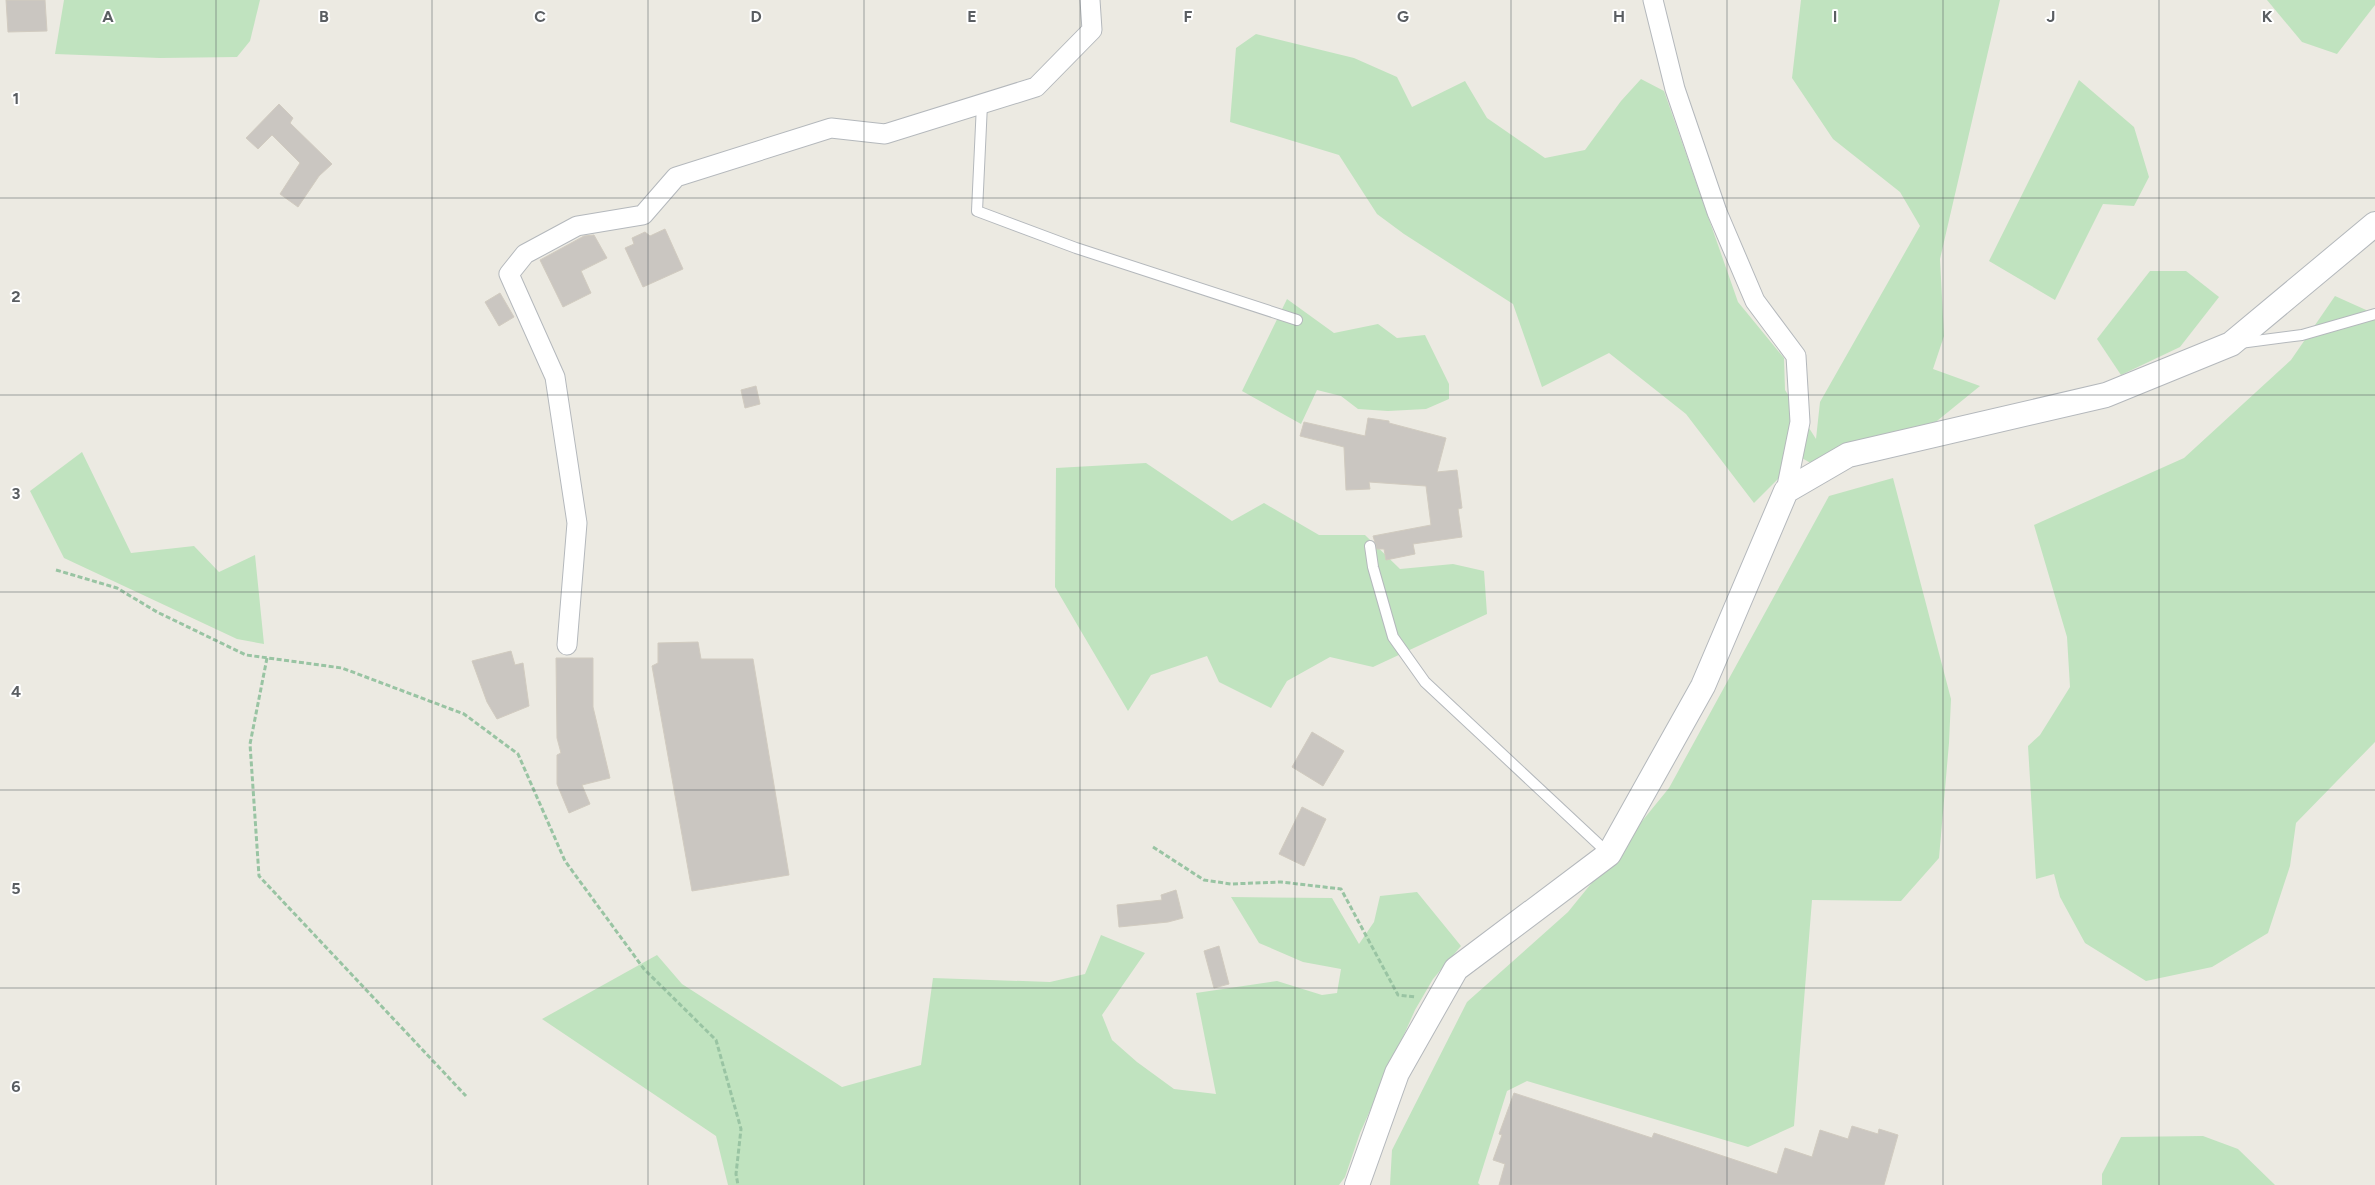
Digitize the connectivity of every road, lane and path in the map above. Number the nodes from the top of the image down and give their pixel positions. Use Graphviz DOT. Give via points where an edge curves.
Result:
graph roads {
  1 [pos="1090,0"];
  2 [pos="1653,0"];
  3 [pos="982,104"];
  4 [pos="2375,224"];
  5 [pos="2375,314"];
  6 [pos="1297,320"];
  7 [pos="2231,344"];
  8 [pos="1786,491"];
  9 [pos="1370,546"];
  10 [pos="56,570"];
  11 [pos="567,645"];
  12 [pos="267,658"];
  13 [pos="1153,847"];
  14 [pos="1609,854"];
  15 [pos="1439,1000"];
  16 [pos="466,1096"];
  17 [pos="738,1185"];
  18 [pos="1357,1185"];
  1 -- 3 [label="street" via="1092,30 1036,87"];
  2 -- 8 [label="street" via="1675,89 1718,212 1755,301 1796,356 1800,422"];
  3 -- 6 [label="lane" via="977,211 1076,248"];
  3 -- 11 [label="street" via="885,134 831,128 676,177 643,215 577,226 525,254 509,274 555,376 577,523"];
  4 -- 7 [label="street"];
  5 -- 7 [label="lane" via="2302,335"];
  7 -- 8 [label="street" via="2106,395 1848,456"];
  8 -- 14 [label="street" via="1703,686"];
  9 -- 14 [label="lane" via="1393,637 1425,682"];
  10 -- 12 [label="path" via="117,588 157,612 246,656"];
  12 -- 16 [label="path" via="250,744 259,876"];
  12 -- 17 [label="path" via="342,668 464,714 518,754 564,861 644,969 716,1040 741,1129 736,1174"];
  13 -- 15 [label="path" via="1204,880 1231,884 1281,882 1341,889 1398,995"];
  14 -- 15 [label="street" via="1456,968"];
  15 -- 18 [label="street" via="1397,1073"];
}
